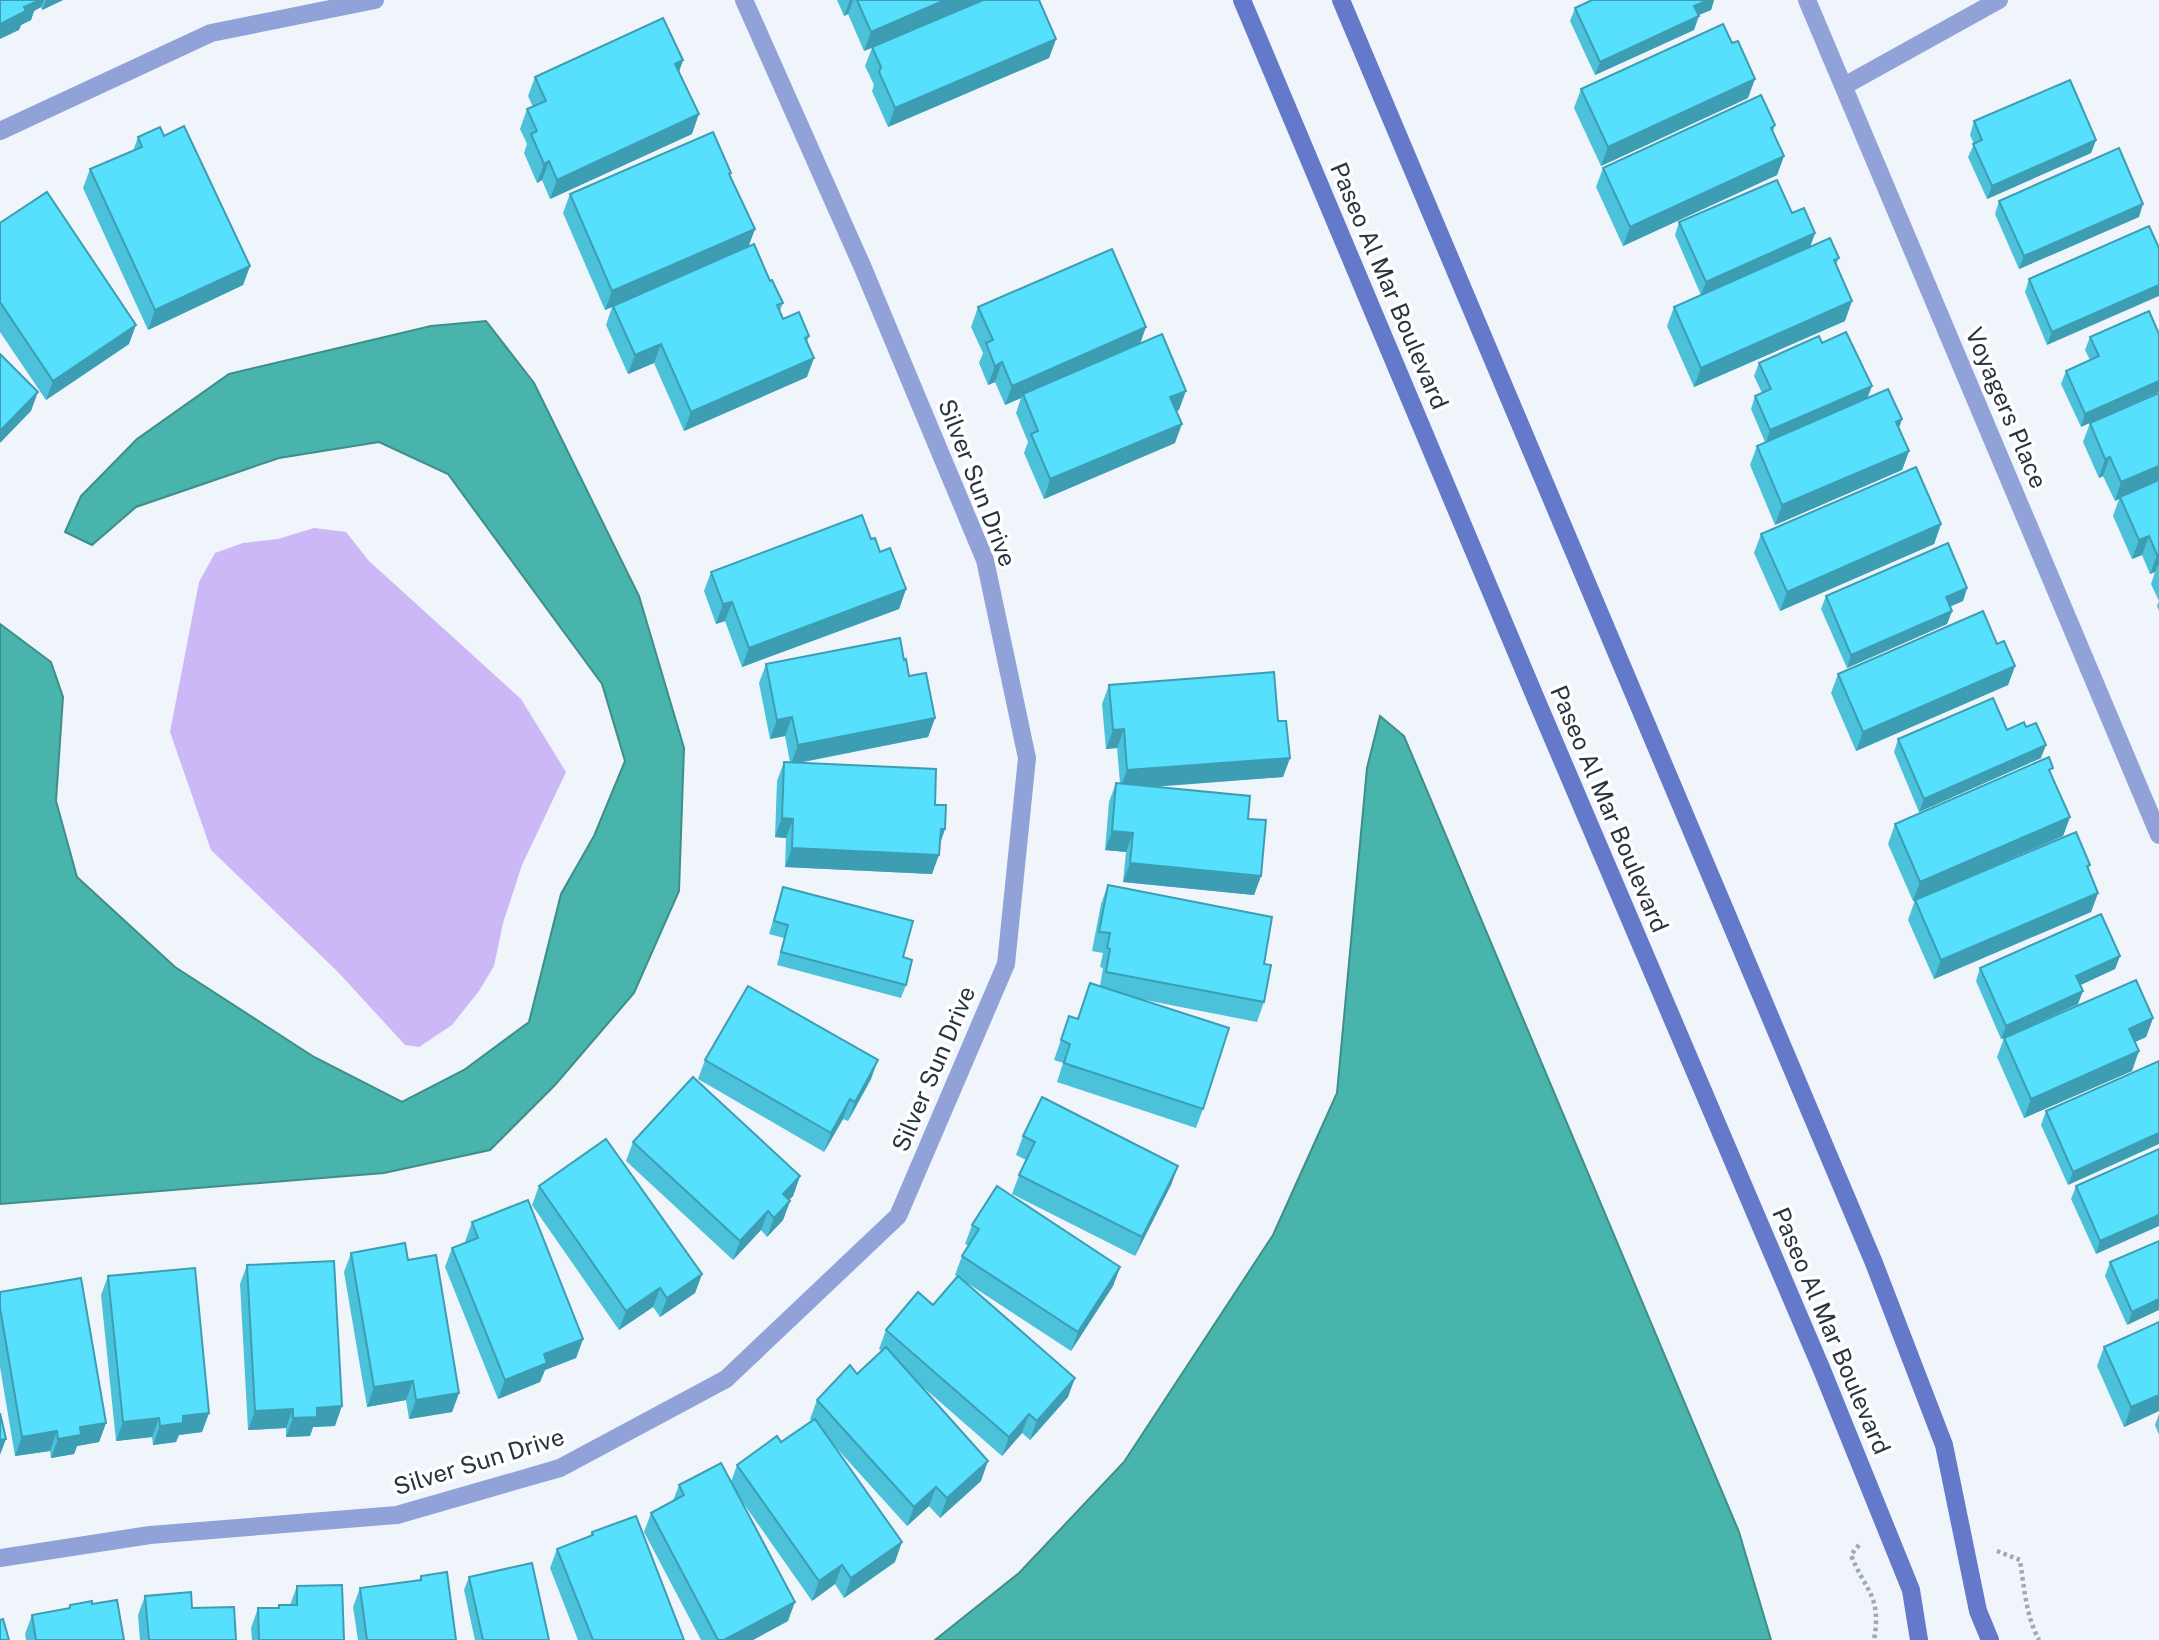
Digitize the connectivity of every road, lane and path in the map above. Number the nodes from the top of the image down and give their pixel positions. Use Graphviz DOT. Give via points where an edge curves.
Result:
graph roads {
  1 [pos="375,0"];
  2 [pos="744,0"];
  3 [pos="1242,0"];
  4 [pos="1341,0"];
  5 [pos="1807,0"];
  6 [pos="1999,0"];
  7 [pos="1844,86"];
  8 [pos="0,131"];
  9 [pos="2159,835"];
  10 [pos="1851,1555"];
  11 [pos="0,1558"];
  12 [pos="2020,1560"];
  13 [pos="1874,1640"];
  14 [pos="1919,1640"];
  15 [pos="1990,1640"];
  16 [pos="2039,1640"];
  1 -- 8 [label="street" via="211,33"];
  2 -- 11 [label="street, Silver Sun Drive" via="985,560 1027,758 1006,964 898,1216 726,1379 559,1468 397,1515 150,1535"];
  3 -- 14 [label="main road, Paseo Al Mar Boulevard" via="1852,1442 1911,1590"];
  4 -- 15 [label="main road" via="1874,1263 1944,1445 1978,1611"];
  5 -- 7 [label="street, Voyagers Place"];
  6 -- 7 [label="street"];
  7 -- 9 [label="street, Voyagers Place"];
  10 -- 13 [label="path" via="1874,1600"];
  12 -- 16 [label="path" via="2025,1598"];
}
